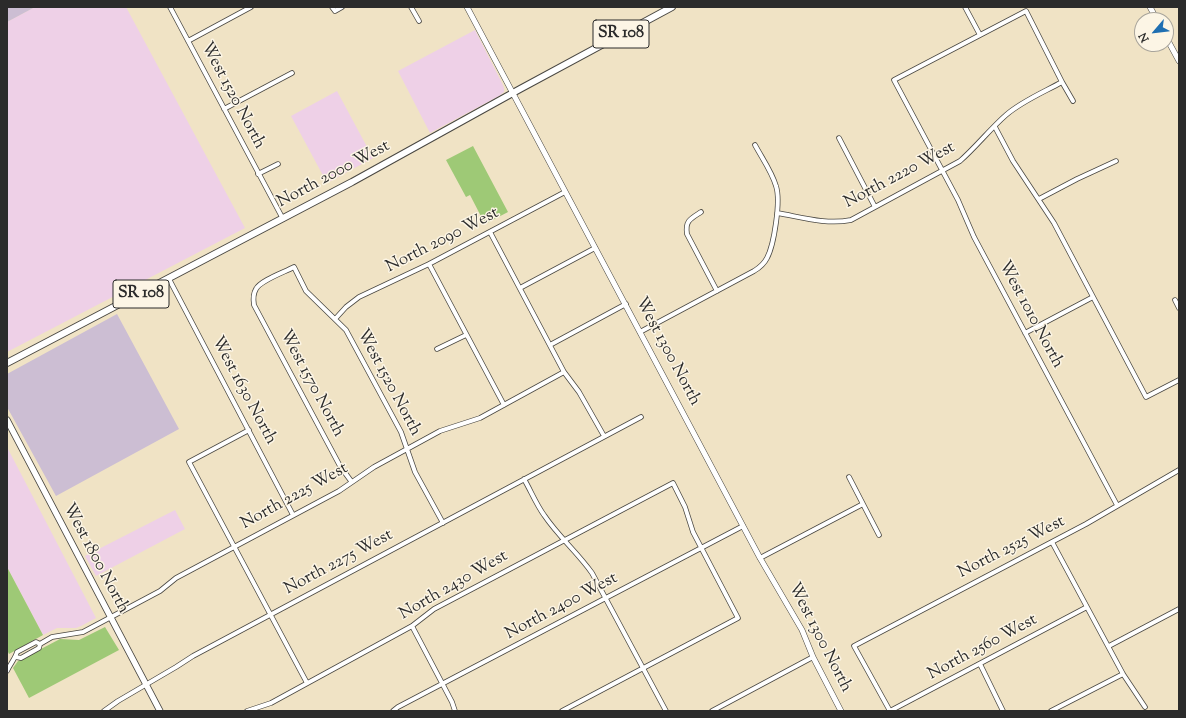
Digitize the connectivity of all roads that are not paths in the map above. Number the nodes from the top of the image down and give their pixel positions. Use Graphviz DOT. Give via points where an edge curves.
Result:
graph roads {
  1 [pos="170,7"];
  2 [pos="251,7"];
  3 [pos="332,7"];
  4 [pos="342,7"];
  5 [pos="411,7"];
  6 [pos="467,7"];
  7 [pos="672,7"];
  8 [pos="965,7"];
  9 [pos="419,21"];
  10 [pos="980,35"];
  11 [pos="188,41"];
  12 [pos="1174,52"];
  13 [pos="1179,61"];
  14 [pos="292,73"];
  15 [pos="1062,82"];
  16 [pos="512,93"];
  17 [pos="1073,101"];
  18 [pos="224,109"];
  19 [pos="995,127"];
  20 [pos="840,138"];
  21 [pos="755,144"];
  22 [pos="1116,161"];
  23 [pos="278,164"];
  24 [pos="942,171"];
  25 [pos="258,174"];
  26 [pos="566,192"];
  27 [pos="1039,199"];
  28 [pos="874,207"];
  29 [pos="701,212"];
  30 [pos="777,214"];
  31 [pos="283,219"];
  32 [pos="490,232"];
  33 [pos="595,248"];
  34 [pos="429,264"];
  35 [pos="169,279"];
  36 [pos="520,288"];
  37 [pos="717,291"];
  38 [pos="253,296"];
  39 [pos="1093,297"];
  40 [pos="1175,300"];
  41 [pos="626,304"];
  42 [pos="1179,308"];
  43 [pos="336,318"];
  44 [pos="640,332"];
  45 [pos="1025,333"];
  46 [pos="466,335"];
  47 [pos="550,345"];
  48 [pos="437,349"];
  49 [pos="7,363"];
  50 [pos="564,372"];
  51 [pos="1179,380"];
  52 [pos="504,405"];
  53 [pos="641,417"];
  54 [pos="7,420"];
  55 [pos="249,430"];
  56 [pos="604,436"];
  57 [pos="408,448"];
  58 [pos="1179,470"];
  59 [pos="849,477"];
  60 [pos="524,479"];
  61 [pos="351,481"];
  62 [pos="863,504"];
  63 [pos="1117,505"];
  64 [pos="293,515"];
  65 [pos="443,522"];
  66 [pos="743,526"];
  67 [pos="879,535"];
  68 [pos="564,540"];
  69 [pos="1052,542"];
  70 [pos="234,547"];
  71 [pos="701,548"];
  72 [pos="760,558"];
  73 [pos="606,598"];
  74 [pos="1087,607"];
  75 [pos="1179,609"];
  76 [pos="270,615"];
  77 [pos="110,618"];
  78 [pos="412,626"];
  79 [pos="40,644"];
  80 [pos="1109,646"];
  81 [pos="16,657"];
  82 [pos="813,657"];
  83 [pos="980,664"];
  84 [pos="643,668"];
  85 [pos="7,670"];
  86 [pos="1123,674"];
  87 [pos="307,683"];
  88 [pos="146,684"];
  89 [pos="443,684"];
  90 [pos="1145,707"];
  91 [pos="104,711"];
  92 [pos="160,711"];
  93 [pos="248,711"];
  94 [pos="393,711"];
  95 [pos="455,711"];
  96 [pos="562,711"];
  97 [pos="666,711"];
  98 [pos="712,711"];
  99 [pos="841,711"];
  100 [pos="890,711"];
  101 [pos="1003,711"];
  102 [pos="1051,711"];
  1 -- 11 [label="street, West 1520 North"];
  2 -- 11 [label="street"];
  3 -- 4 [label="street" via="335,11"];
  5 -- 9 [label="street"];
  6 -- 16 [label="street, West 1300 North"];
  7 -- 16 [label="main road, North 2000 West / SR 108"];
  8 -- 10 [label="street"];
  10 -- 15 [label="street" via="1026,11"];
  10 -- 24 [label="street, West 1010 North" via="894,80"];
  11 -- 18 [label="street, West 1520 North"];
  12 -- 13 [label="street"];
  14 -- 18 [label="street"];
  15 -- 17 [label="street"];
  15 -- 19 [label="street, North 2220 West" via="1016,108"];
  16 -- 26 [label="street, West 1300 North"];
  16 -- 31 [label="main road, North 2000 West / SR 108"];
  18 -- 25 [label="street, West 1520 North"];
  19 -- 24 [label="street, North 2220 West" via="960,161"];
  19 -- 27 [label="street" via="1013,161"];
  20 -- 28 [label="street"];
  21 -- 30 [label="street" via="776,186 779,206"];
  22 -- 27 [label="street"];
  23 -- 25 [label="street"];
  24 -- 28 [label="street, North 2220 West"];
  24 -- 45 [label="street, West 1010 North"];
  25 -- 31 [label="street, West 1520 North"];
  26 -- 32 [label="street, North 2090 West"];
  26 -- 33 [label="street, West 1300 North"];
  27 -- 39 [label="street"];
  28 -- 30 [label="street, North 2220 West" via="851,220 839,222"];
  29 -- 37 [label="street" via="689,220 686,226 687,234"];
  30 -- 37 [label="street" via="770,250 764,263"];
  31 -- 35 [label="main road, North 2000 West / SR 108"];
  32 -- 34 [label="street, North 2090 West"];
  32 -- 36 [label="street"];
  33 -- 36 [label="street"];
  33 -- 41 [label="street, West 1300 North"];
  34 -- 43 [label="street, North 2090 West" via="359,297"];
  34 -- 46 [label="street"];
  35 -- 49 [label="main road, North 2000 West / SR 108"];
  35 -- 55 [label="street, West 1630 North"];
  36 -- 47 [label="street"];
  37 -- 44 [label="street"];
  38 -- 43 [label="street, West 1520 North" via="256,288 264,282 294,267 306,290"];
  38 -- 61 [label="street, West 1570 North" via="254,304 340,466"];
  39 -- 45 [label="street"];
  39 -- 51 [label="street" via="1146,397"];
  40 -- 42 [label="street"];
  41 -- 44 [label="street, West 1300 North"];
  41 -- 47 [label="street"];
  43 -- 57 [label="street, West 1520 North" via="346,330"];
  44 -- 66 [label="street, West 1300 North"];
  45 -- 63 [label="street, West 1010 North"];
  46 -- 48 [label="street"];
  46 -- 52 [label="street"];
  47 -- 50 [label="street"];
  50 -- 52 [label="street, North 2225 West"];
  50 -- 56 [label="street" via="580,392"];
  52 -- 57 [label="street, North 2225 West" via="480,418 440,431"];
  53 -- 56 [label="street, North 2275 West"];
  54 -- 77 [label="main road, West 1800 North"];
  55 -- 64 [label="street, West 1630 North"];
  55 -- 70 [label="street" via="189,462"];
  56 -- 60 [label="street, North 2275 West"];
  57 -- 61 [label="street, North 2225 West"];
  57 -- 65 [label="street, West 1520 North" via="415,472"];
  58 -- 63 [label="street, North 2525 West"];
  59 -- 62 [label="street"];
  60 -- 65 [label="street, North 2275 West"];
  60 -- 68 [label="street" via="544,516"];
  61 -- 64 [label="street, North 2225 West" via="339,491"];
  62 -- 67 [label="street"];
  62 -- 72 [label="street"];
  63 -- 69 [label="street, North 2525 West"];
  64 -- 70 [label="street, North 2225 West"];
  65 -- 76 [label="street, North 2275 West"];
  66 -- 71 [label="street, North 2400 West"];
  66 -- 72 [label="street, West 1300 North"];
  68 -- 71 [label="street, North 2430 West" via="672,483 685,507"];
  68 -- 73 [label="street" via="585,563"];
  68 -- 78 [label="street, North 2430 West" via="434,609"];
  69 -- 74 [label="street"];
  69 -- 100 [label="street, North 2525 West" via="854,646"];
  70 -- 76 [label="street"];
  70 -- 77 [label="street, North 2225 West"];
  71 -- 73 [label="street, North 2400 West"];
  71 -- 84 [label="street" via="738,618"];
  72 -- 82 [label="street, West 1300 North" via="802,630"];
  73 -- 84 [label="street"];
  73 -- 89 [label="street, North 2400 West"];
  74 -- 80 [label="street"];
  74 -- 83 [label="street, North 2560 West"];
  75 -- 80 [label="street"];
  76 -- 87 [label="street"];
  76 -- 88 [label="street, North 2275 West"];
  77 -- 79 [label="street, North 2225 West" via="83,632 52,637"];
  77 -- 88 [label="main road, West 1800 North"];
  78 -- 87 [label="street, North 2430 West"];
  78 -- 89 [label="street"];
  79 -- 81 [label="street, North 2225 West" via="39,648 20,658"];
  79 -- 81 [label="street, North 2225 West" via="36,642 17,652"];
  80 -- 86 [label="street"];
  81 -- 85 [label="street, North 2225 West"];
  82 -- 98 [label="street"];
  82 -- 99 [label="street, West 1300 North"];
  83 -- 100 [label="street, North 2560 West"];
  83 -- 101 [label="street"];
  84 -- 96 [label="street"];
  84 -- 97 [label="street"];
  86 -- 90 [label="street"];
  86 -- 102 [label="street"];
  87 -- 93 [label="street, North 2430 West" via="271,703"];
  88 -- 91 [label="street, North 2275 West"];
  88 -- 92 [label="main road, West 1800 North"];
  89 -- 94 [label="street, North 2400 West"];
  89 -- 95 [label="street"];
}
